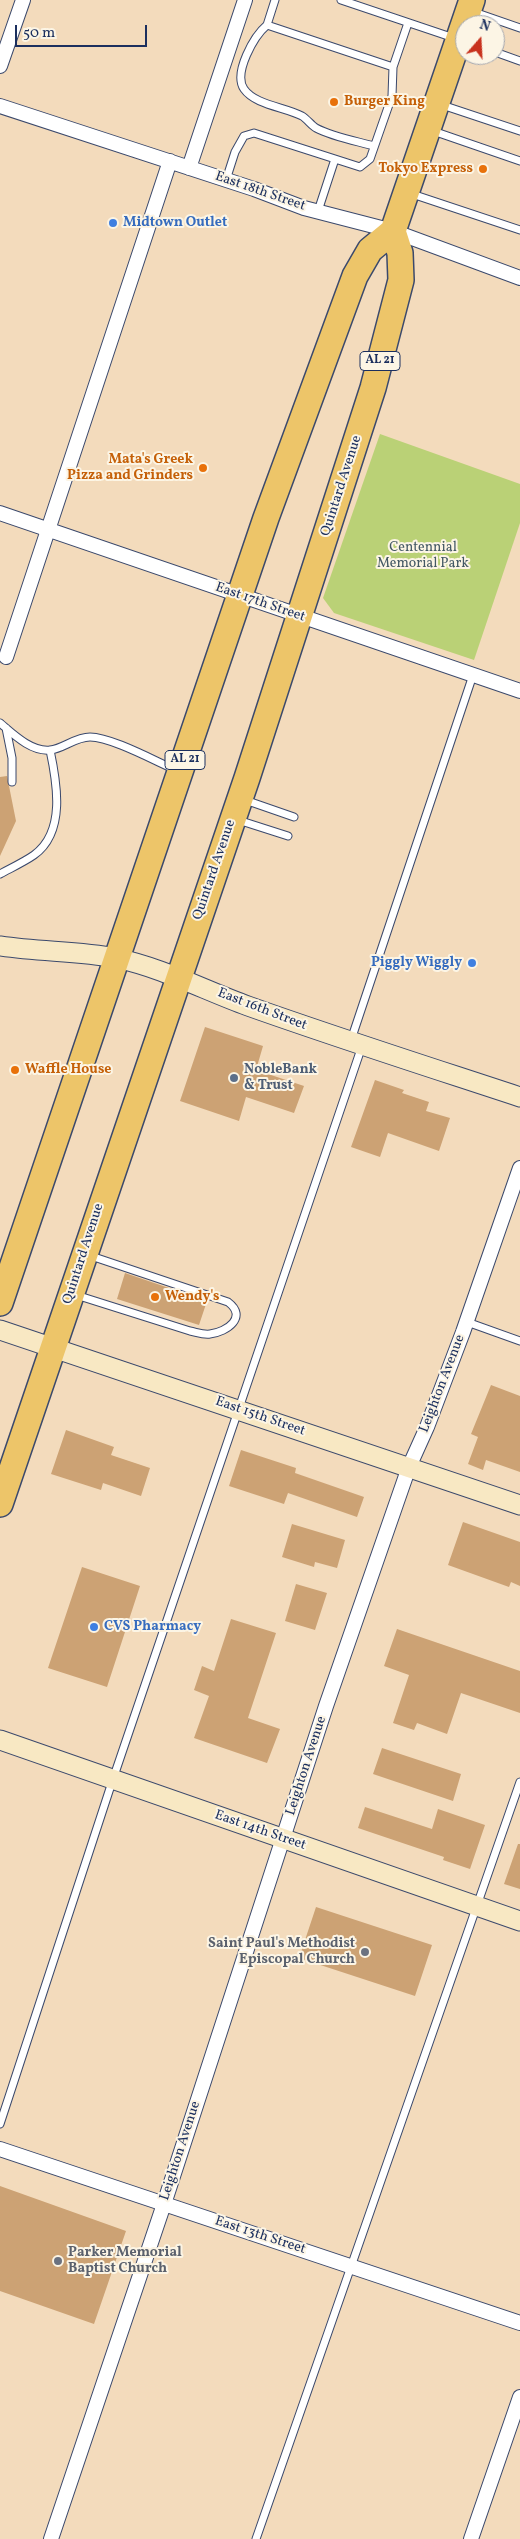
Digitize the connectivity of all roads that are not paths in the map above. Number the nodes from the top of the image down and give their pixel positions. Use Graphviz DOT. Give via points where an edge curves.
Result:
graph roads {
  1 [pos="23,0"];
  2 [pos="245,0"];
  3 [pos="275,0"];
  4 [pos="341,0"];
  5 [pos="470,5"];
  6 [pos="408,23"];
  7 [pos="267,25"];
  8 [pos="520,28"];
  9 [pos="455,39"];
  10 [pos="505,56"];
  11 [pos="455,58"];
  12 [pos="520,61"];
  13 [pos="0,66"];
  14 [pos="393,67"];
  15 [pos="437,103"];
  16 [pos="0,106"];
  17 [pos="428,129"];
  18 [pos="520,131"];
  19 [pos="374,146"];
  20 [pos="335,159"];
  21 [pos="170,161"];
  22 [pos="520,161"];
  23 [pos="189,168"];
  24 [pos="226,180"];
  25 [pos="406,192"];
  26 [pos="318,211"];
  27 [pos="520,230"];
  28 [pos="393,231"];
  29 [pos="520,278"];
  30 [pos="0,513"];
  31 [pos="46,530"];
  32 [pos="241,597"];
  33 [pos="299,617"];
  34 [pos="6,657"];
  35 [pos="473,675"];
  36 [pos="520,691"];
  37 [pos="3,725"];
  38 [pos="50,750"];
  39 [pos="181,772"];
  40 [pos="12,782"];
  41 [pos="236,808"];
  42 [pos="294,817"];
  43 [pos="288,836"];
  44 [pos="0,874"];
  45 [pos="0,946"];
  46 [pos="117,959"];
  47 [pos="178,977"];
  48 [pos="356,1044"];
  49 [pos="520,1097"];
  50 [pos="520,1168"];
  51 [pos="84,1254"];
  52 [pos="71,1294"];
  53 [pos="0,1302"];
  54 [pos="467,1322"];
  55 [pos="0,1330"];
  56 [pos="520,1341"];
  57 [pos="53,1348"];
  58 [pos="237,1410"];
  59 [pos="409,1468"];
  60 [pos="0,1504"];
  61 [pos="520,1505"];
  62 [pos="0,1740"];
  63 [pos="113,1779"];
  64 [pos="520,1782"];
  65 [pos="283,1839"];
  66 [pos="478,1906"];
  67 [pos="520,1921"];
  68 [pos="0,2124"];
  69 [pos="0,2149"];
  70 [pos="164,2204"];
  71 [pos="351,2266"];
  72 [pos="520,2323"];
  73 [pos="520,2397"];
  74 [pos="51,2539"];
  75 [pos="256,2539"];
  76 [pos="471,2539"];
  1 -- 13 [label="street"];
  2 -- 23 [label="street"];
  3 -- 7 [label="lane"];
  4 -- 6 [label="lane"];
  5 -- 8 [label="lane"];
  6 -- 9 [label="lane"];
  6 -- 14 [label="lane"];
  7 -- 14 [label="lane"];
  7 -- 19 [label="lane" via="253,41 241,70 240,82 245,91 258,100 304,117 315,128"];
  10 -- 12 [label="lane"];
  11 -- 15 [label="highway"];
  14 -- 19 [label="lane" via="392,96"];
  15 -- 17 [label="highway"];
  15 -- 18 [label="lane"];
  16 -- 21 [label="street, East 18th Street"];
  17 -- 22 [label="lane"];
  17 -- 25 [label="highway"];
  19 -- 20 [label="lane" via="370,159 360,167"];
  20 -- 24 [label="lane" via="254,133 244,136"];
  20 -- 26 [label="lane"];
  21 -- 23 [label="street, East 18th Street"];
  21 -- 31 [label="street"];
  23 -- 24 [label="street, East 18th Street"];
  24 -- 26 [label="street, East 18th Street"];
  25 -- 27 [label="lane"];
  25 -- 28 [label="highway"];
  26 -- 28 [label="street, East 18th Street"];
  28 -- 29 [label="street, East 18th Street"];
  28 -- 32 [label="highway, AL 21" via="370,250 355,276 266,518"];
  28 -- 33 [label="highway, Quintard Avenue / AL 21" via="400,253 401,280 373,388"];
  30 -- 31 [label="street, East 17th Street"];
  31 -- 32 [label="street, East 17th Street"];
  31 -- 34 [label="street"];
  32 -- 33 [label="street, East 17th Street"];
  32 -- 39 [label="highway, AL 21"];
  33 -- 35 [label="street, East 17th Street"];
  33 -- 41 [label="highway, Quintard Avenue / AL 21"];
  35 -- 36 [label="street, East 17th Street"];
  35 -- 48 [label="lane"];
  37 -- 38 [label="lane" via="24,743"];
  37 -- 40 [label="lane" via="12,758"];
  38 -- 39 [label="lane" via="90,737 126,748"];
  38 -- 44 [label="lane" via="57,789 53,830 35,855"];
  39 -- 46 [label="highway, AL 21"];
  41 -- 42 [label="lane"];
  41 -- 43 [label="lane"];
  41 -- 47 [label="highway, Quintard Avenue / AL 21"];
  45 -- 46 [label="street, East 16th Street"];
  46 -- 47 [label="street, East 16th Street"];
  46 -- 53 [label="highway, AL 21"];
  47 -- 48 [label="street, East 16th Street" via="244,1005"];
  47 -- 51 [label="highway, Quintard Avenue / AL 21"];
  48 -- 49 [label="street, East 16th Street"];
  48 -- 58 [label="lane"];
  50 -- 54 [label="street, Leighton Avenue"];
  51 -- 52 [label="highway, Quintard Avenue / AL 21"];
  51 -- 52 [label="lane" via="228,1302 237,1317 224,1332 208,1334"];
  52 -- 57 [label="highway, Quintard Avenue / AL 21"];
  54 -- 56 [label="lane"];
  54 -- 59 [label="street, Leighton Avenue"];
  55 -- 57 [label="street, East 15th Street"];
  57 -- 58 [label="street, East 15th Street"];
  57 -- 60 [label="highway, Quintard Avenue / AL 21"];
  58 -- 59 [label="street, East 15th Street"];
  58 -- 63 [label="lane"];
  59 -- 61 [label="street, East 15th Street"];
  59 -- 65 [label="street, Leighton Avenue"];
  62 -- 63 [label="street, East 14th Street"];
  63 -- 65 [label="street, East 14th Street"];
  63 -- 68 [label="lane"];
  64 -- 66 [label="lane"];
  65 -- 66 [label="street, East 14th Street"];
  65 -- 70 [label="street, Leighton Avenue"];
  66 -- 67 [label="street, East 14th Street"];
  66 -- 71 [label="lane"];
  69 -- 70 [label="street, East 13th Street"];
  70 -- 71 [label="street, East 13th Street"];
  70 -- 74 [label="street, Leighton Avenue"];
  71 -- 72 [label="street, East 13th Street"];
  71 -- 75 [label="lane"];
  73 -- 76 [label="street"];
}
